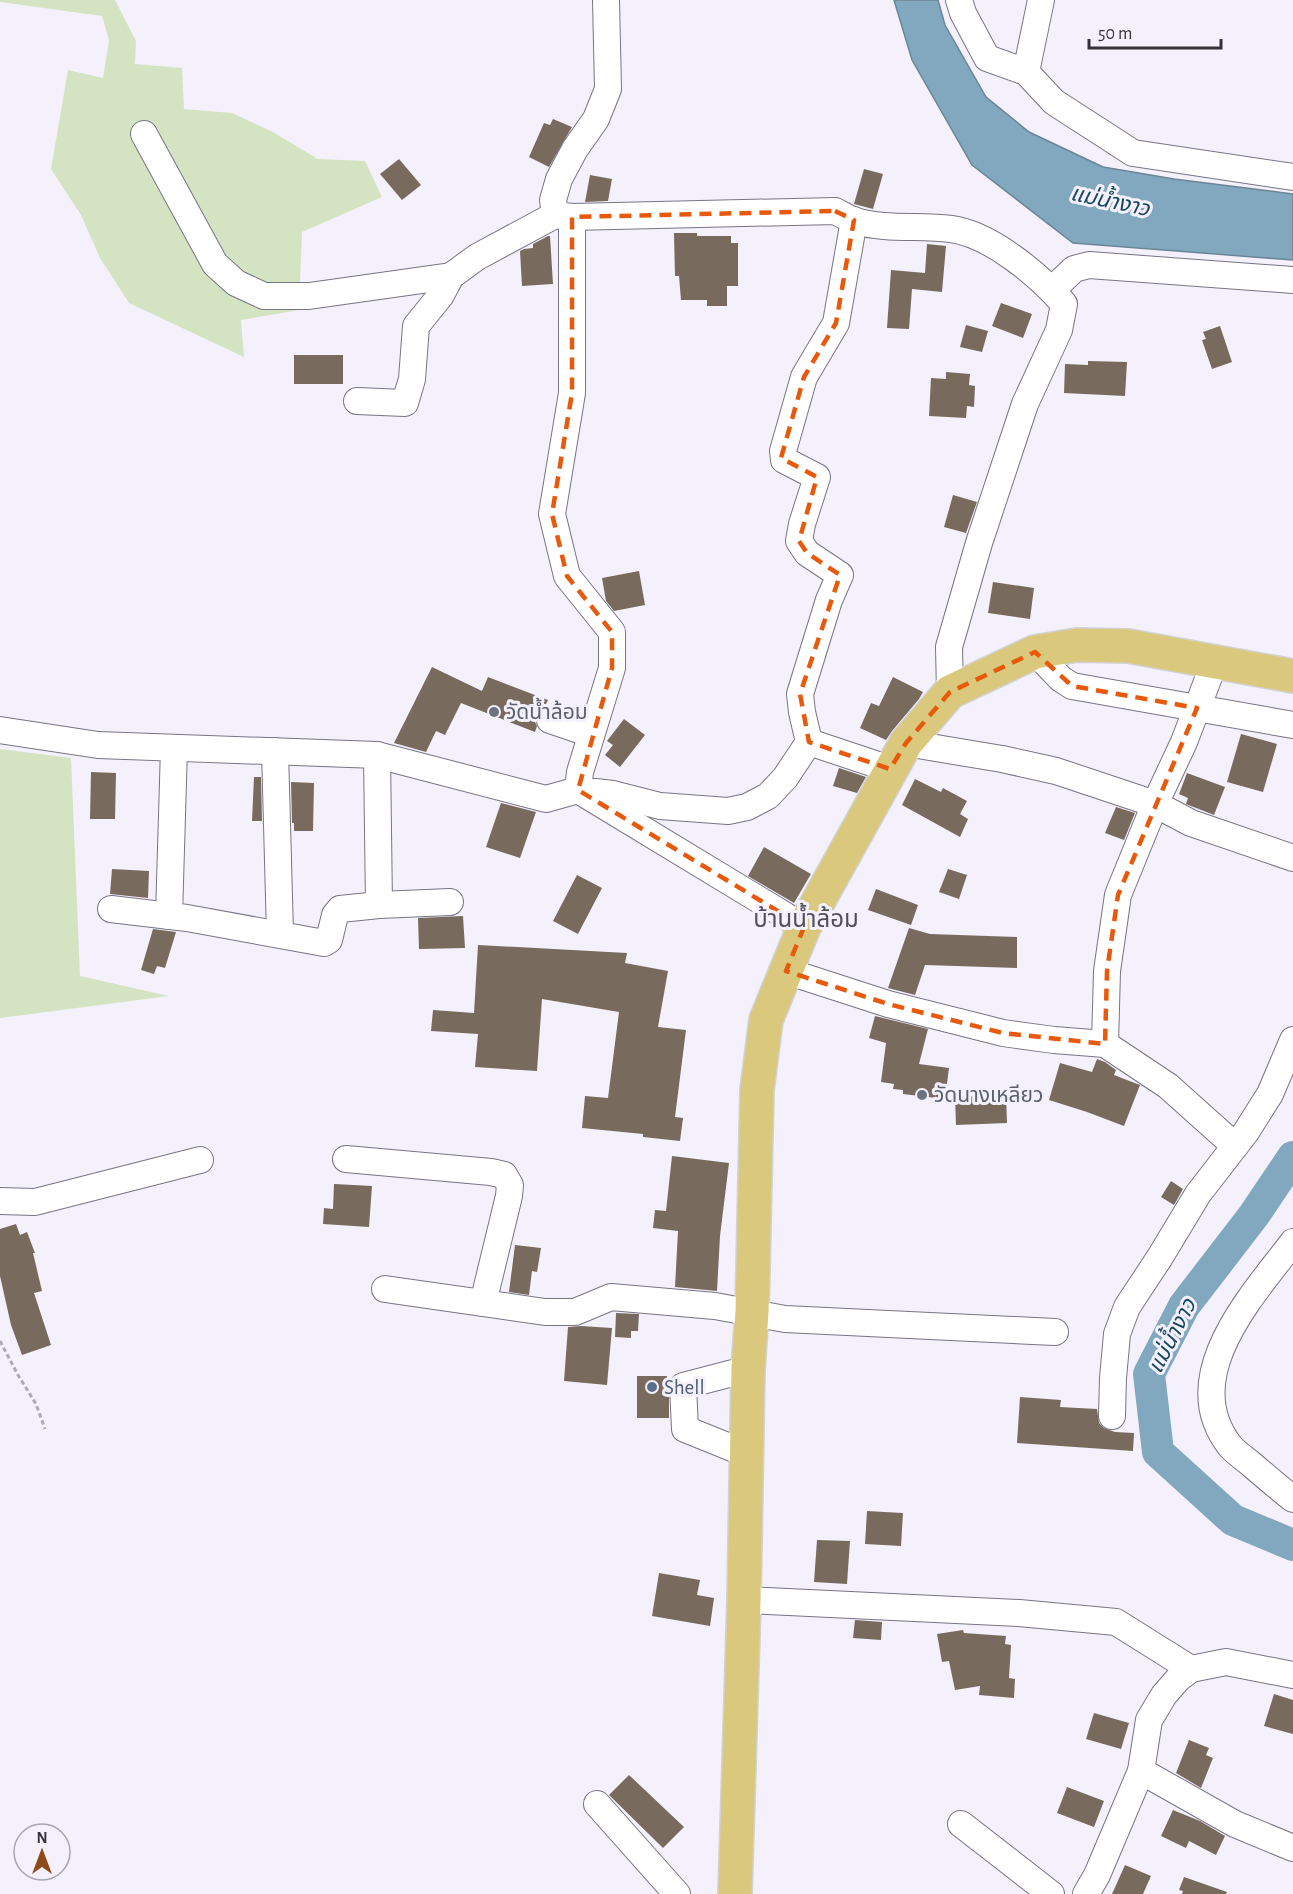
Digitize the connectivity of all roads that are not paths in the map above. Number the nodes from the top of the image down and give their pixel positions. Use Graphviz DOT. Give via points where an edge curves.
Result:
graph roads {
  1 [pos="606,0"];
  2 [pos="959,0"];
  3 [pos="1041,0"];
  4 [pos="1026,72"];
  5 [pos="144,134"];
  6 [pos="1293,177"];
  7 [pos="563,216"];
  8 [pos="854,220"];
  9 [pos="452,276"];
  10 [pos="1293,280"];
  11 [pos="1052,290"];
  12 [pos="357,401"];
  13 [pos="1035,652"];
  14 [pos="1215,661"];
  15 [pos="1293,676"];
  16 [pos="950,692"];
  17 [pos="1197,708"];
  18 [pos="550,720"];
  19 [pos="1293,725"];
  20 [pos="0,730"];
  21 [pos="591,734"];
  22 [pos="810,742"];
  23 [pos="174,748"];
  24 [pos="275,751"];
  25 [pos="377,754"];
  26 [pos="898,756"];
  27 [pos="578,790"];
  28 [pos="1155,804"];
  29 [pos="1293,858"];
  30 [pos="450,902"];
  31 [pos="379,905"];
  32 [pos="111,909"];
  33 [pos="169,916"];
  34 [pos="804,927"];
  35 [pos="280,934"];
  36 [pos="786,971"];
  37 [pos="1293,1040"];
  38 [pos="1105,1044"];
  39 [pos="1235,1146"];
  40 [pos="346,1159"];
  41 [pos="200,1160"];
  42 [pos="0,1201"];
  43 [pos="1293,1242"];
  44 [pos="385,1289"];
  45 [pos="483,1303"];
  46 [pos="752,1312"];
  47 [pos="1055,1332"];
  48 [pos="748,1369"];
  49 [pos="1112,1416"];
  50 [pos="747,1454"];
  51 [pos="1293,1499"];
  52 [pos="744,1600"];
  53 [pos="1191,1669"];
  54 [pos="1293,1675"];
  55 [pos="1141,1771"];
  56 [pos="597,1804"];
  57 [pos="961,1824"];
  58 [pos="1293,1848"];
  59 [pos="677,1894"];
  60 [pos="735,1894"];
  61 [pos="1051,1894"];
  62 [pos="1086,1894"];
  1 -- 7 [label="street" via="608,89 596,119 559,179 553,200"];
  2 -- 4 [label="street" via="987,58"];
  3 -- 4 [label="street"];
  4 -- 6 [label="street" via="1054,102 1133,153"];
  5 -- 9 [label="street" via="215,264 236,284 264,296 309,296"];
  7 -- 8 [label="street" via="835,211"];
  7 -- 9 [label="street" via="477,257"];
  7 -- 21 [label="street" via="572,393 552,514 567,576 612,632 612,668"];
  8 -- 11 [label="street" via="968,233 1002,250"];
  8 -- 22 [label="street" via="836,324 804,377 783,451 784,460 817,477 800,542 807,554 840,574 800,694"];
  9 -- 12 [label="street" via="416,326 412,379 405,403"];
  10 -- 11 [label="street" via="1089,265 1074,269"];
  11 -- 16 [label="street" via="1064,304 1059,330 1025,404 979,543 949,647"];
  13 -- 14 [label="main road" via="1077,645 1128,646"];
  13 -- 16 [label="main road"];
  13 -- 17 [label="street" via="1072,686"];
  14 -- 15 [label="main road"];
  14 -- 17 [label="street"];
  16 -- 26 [label="main road"];
  17 -- 19 [label="street"];
  17 -- 28 [label="street"];
  18 -- 21 [label="street"];
  20 -- 23 [label="street" via="98,745"];
  21 -- 27 [label="street" via="579,772"];
  22 -- 26 [label="street"];
  22 -- 27 [label="street" via="768,796 728,811 660,806"];
  23 -- 24 [label="street"];
  23 -- 33 [label="street"];
  24 -- 25 [label="street"];
  24 -- 35 [label="street"];
  25 -- 27 [label="street" via="546,799"];
  25 -- 31 [label="street"];
  26 -- 28 [label="street" via="1002,759 1056,771"];
  26 -- 34 [label="main road"];
  27 -- 34 [label="street"];
  28 -- 29 [label="street" via="1191,823"];
  28 -- 38 [label="street" via="1118,895 1107,971"];
  30 -- 31 [label="street"];
  31 -- 35 [label="street" via="340,909 329,940 324,943"];
  32 -- 33 [label="street"];
  33 -- 35 [label="street"];
  34 -- 36 [label="main road"];
  36 -- 38 [label="street" via="888,1004 1003,1033"];
  36 -- 46 [label="main road" via="766,1020 757,1090"];
  37 -- 39 [label="street" via="1270,1094"];
  38 -- 39 [label="street" via="1167,1086"];
  39 -- 49 [label="street" via="1198,1194 1127,1307 1117,1334"];
  40 -- 45 [label="street" via="504,1175 510,1185 509,1196"];
  41 -- 42 [label="street" via="35,1202"];
  43 -- 51 [label="street" via="1225,1339 1212,1372 1211,1401 1216,1423 1231,1448"];
  44 -- 45 [label="street"];
  45 -- 46 [label="street" via="575,1312 611,1297"];
  46 -- 47 [label="street" via="785,1319"];
  46 -- 48 [label="main road"];
  48 -- 50 [label="main road"];
  48 -- 50 [label="street" via="683,1386 685,1429"];
  50 -- 52 [label="main road"];
  52 -- 53 [label="street" via="1019,1613 1116,1622"];
  52 -- 60 [label="main road"];
  53 -- 54 [label="street" via="1226,1662"];
  53 -- 55 [label="street" via="1164,1695 1149,1720"];
  55 -- 58 [label="street" via="1235,1824"];
  55 -- 62 [label="street"];
  56 -- 59 [label="street"];
  57 -- 61 [label="street"];
}
